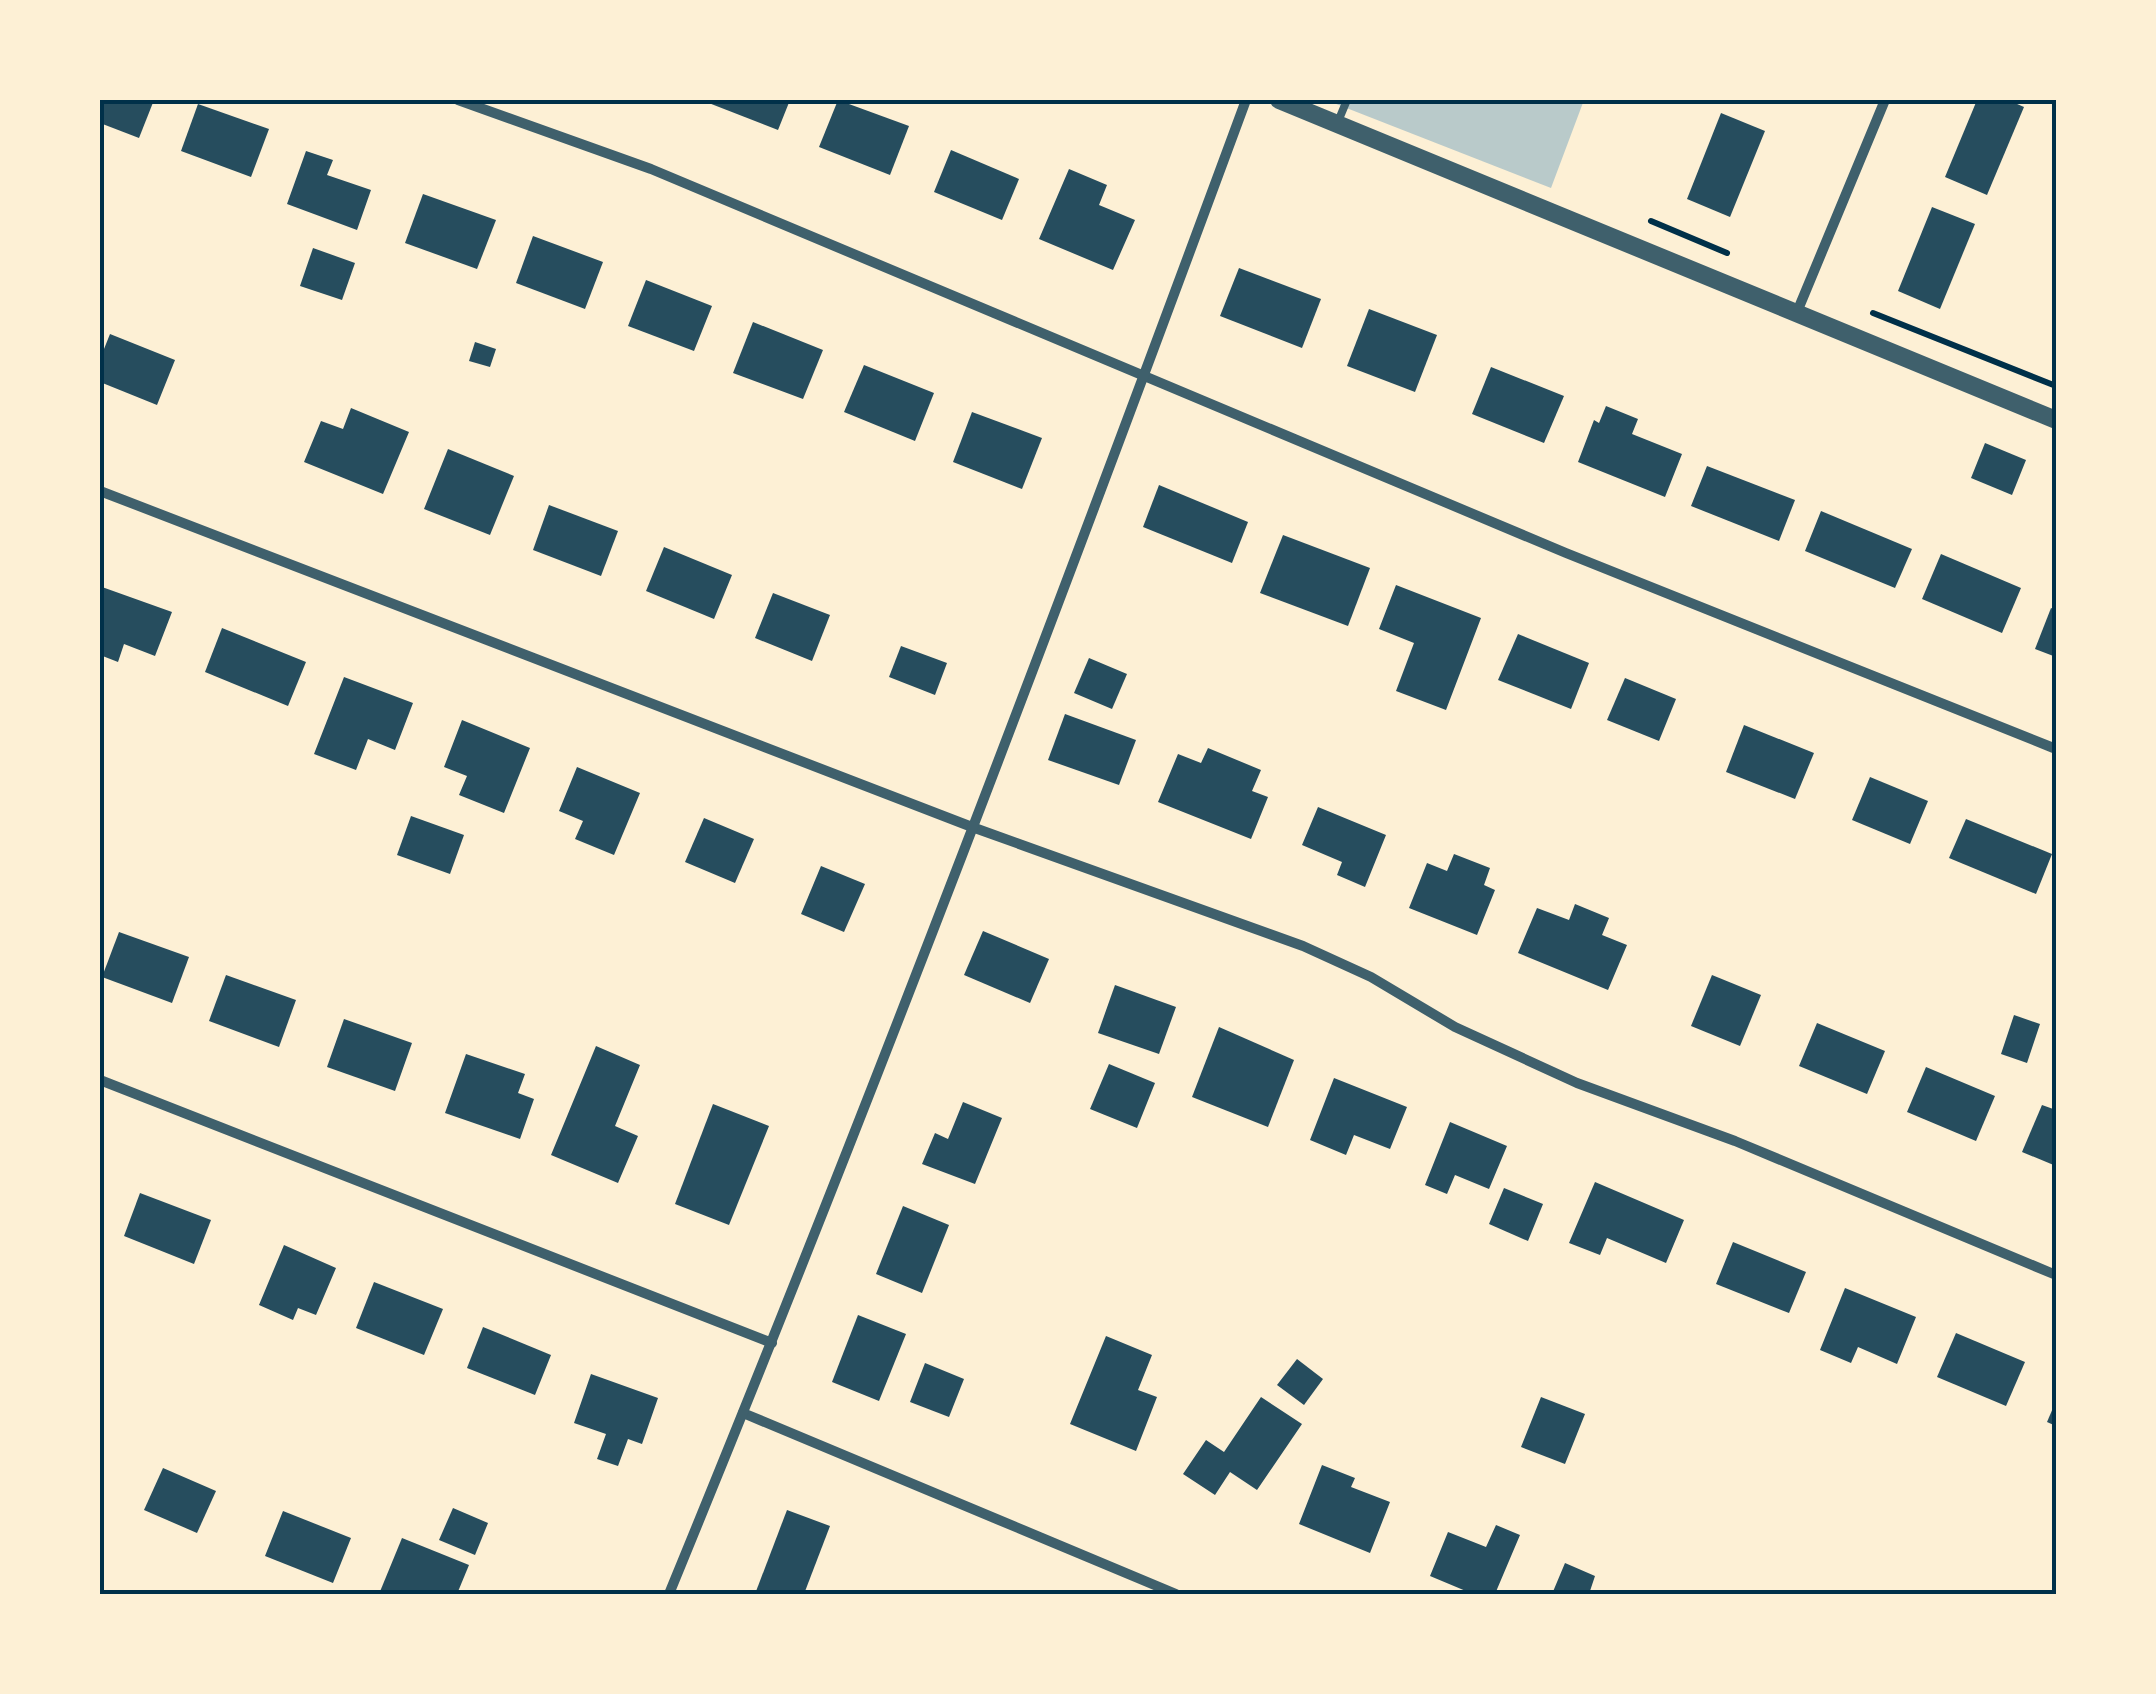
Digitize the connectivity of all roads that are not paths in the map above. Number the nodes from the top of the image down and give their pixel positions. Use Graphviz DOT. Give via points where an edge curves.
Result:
graph roads {
  1 [pos="458,100"];
  2 [pos="1246,100"];
  3 [pos="1278,100"];
  4 [pos="1347,100"];
  5 [pos="1885,100"];
  6 [pos="1337,124"];
  7 [pos="1797,312"];
  8 [pos="1145,376"];
  9 [pos="2056,420"];
  10 [pos="100,491"];
  11 [pos="2056,749"];
  12 [pos="972,827"];
  13 [pos="100,1080"];
  14 [pos="2056,1275"];
  15 [pos="772,1344"];
  16 [pos="744,1413"];
  17 [pos="669,1594"];
  18 [pos="1176,1594"];
  1 -- 8 [label="street" via="652,169"];
  2 -- 8 [label="street"];
  3 -- 6 [label="street"];
  4 -- 6 [label="lane"];
  5 -- 7 [label="street"];
  6 -- 7 [label="street"];
  7 -- 9 [label="street"];
  8 -- 11 [label="street"];
  8 -- 12 [label="street"];
  10 -- 12 [label="street"];
  12 -- 14 [label="street" via="1303,946 1577,1083"];
  12 -- 15 [label="street"];
  13 -- 15 [label="street"];
  15 -- 16 [label="street"];
  16 -- 17 [label="street"];
  16 -- 18 [label="street"];
}
